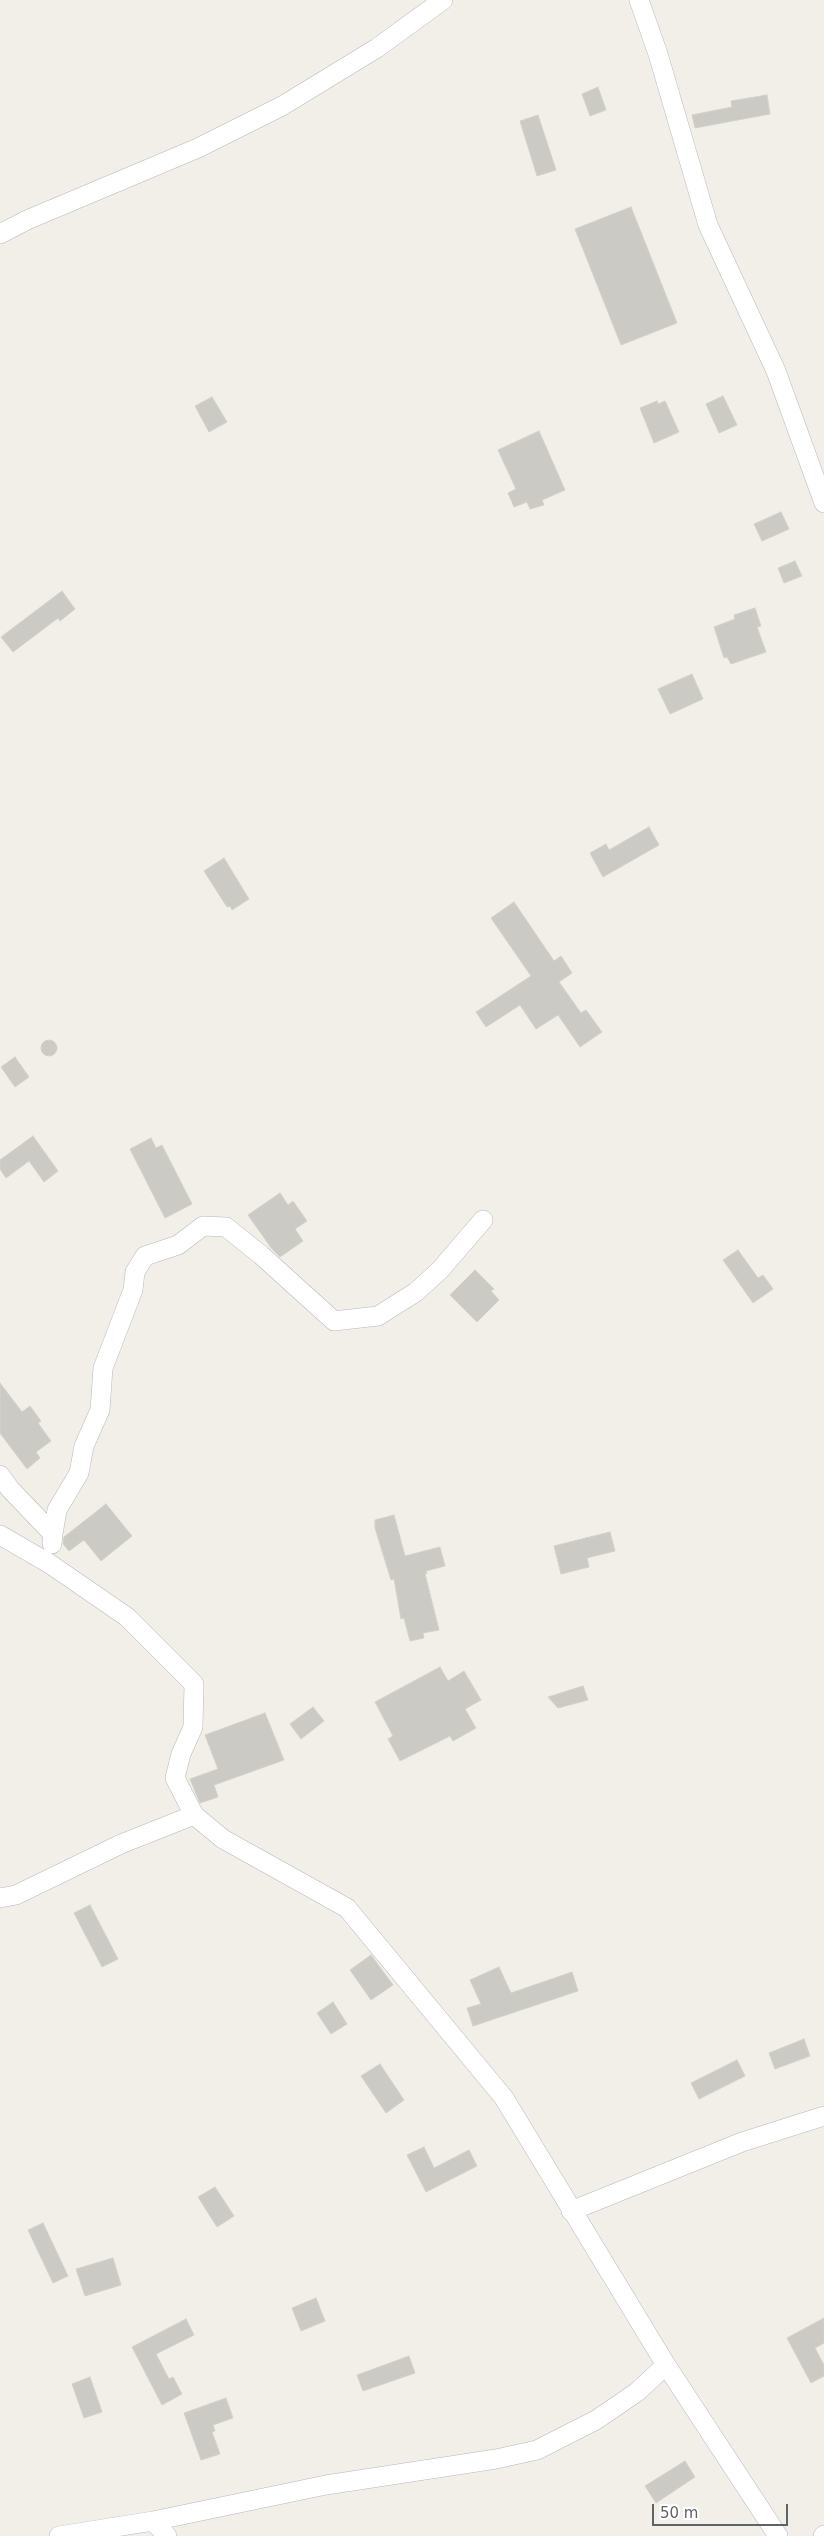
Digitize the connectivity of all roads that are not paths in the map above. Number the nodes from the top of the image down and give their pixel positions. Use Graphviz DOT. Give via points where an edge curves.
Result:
graph roads {
  1 [pos="443,0"];
  2 [pos="639,0"];
  3 [pos="0,234"];
  4 [pos="824,503"];
  5 [pos="483,1220"];
  6 [pos="0,1475"];
  7 [pos="53,1534"];
  8 [pos="0,1535"];
  9 [pos="50,1564"];
  10 [pos="194,1815"];
  11 [pos="0,1898"];
  12 [pos="824,2116"];
  13 [pos="571,2211"];
  14 [pos="666,2365"];
  15 [pos="153,2521"];
  16 [pos="59,2536"];
  17 [pos="167,2536"];
  18 [pos="778,2536"];
  1 -- 3 [label="street" via="377,48 282,106 198,148"];
  2 -- 4 [label="street" via="708,225 776,371"];
  5 -- 7 [label="street" via="440,1270 416,1292 378,1316 334,1321 226,1227 203,1226 178,1245 145,1256 136,1272 133,1290 103,1368 100,1410 84,1446 79,1473 57,1510"];
  6 -- 7 [label="street"];
  7 -- 9 [label="street"];
  8 -- 9 [label="street"];
  9 -- 10 [label="street" via="127,1617 194,1684 193,1727 180,1754 175,1778"];
  10 -- 11 [label="street" via="121,1844 16,1895"];
  10 -- 13 [label="street" via="223,1839 347,1908 504,2098"];
  12 -- 13 [label="street" via="742,2142"];
  13 -- 14 [label="street"];
  14 -- 15 [label="street" via="637,2392 596,2420 537,2450 326,2485"];
  14 -- 18 [label="street"];
  15 -- 16 [label="street"];
  15 -- 17 [label="street"];
}
